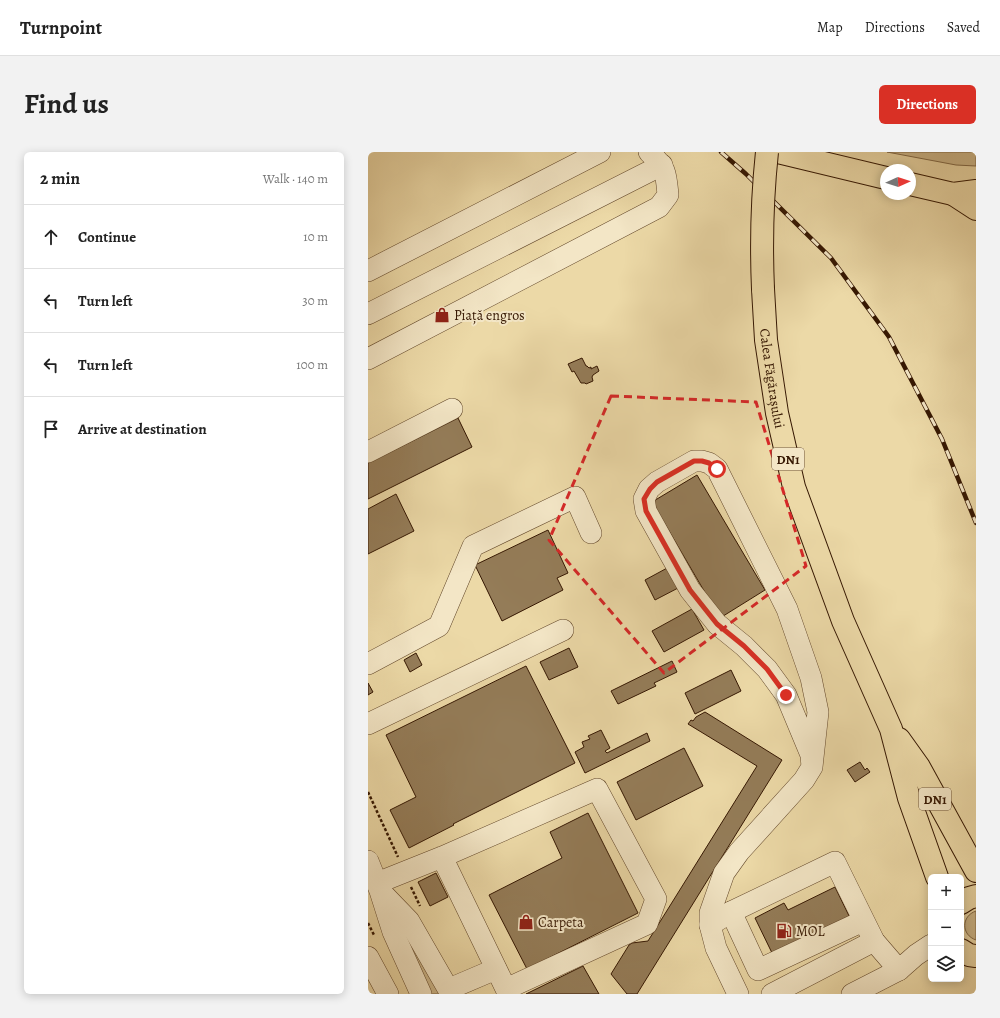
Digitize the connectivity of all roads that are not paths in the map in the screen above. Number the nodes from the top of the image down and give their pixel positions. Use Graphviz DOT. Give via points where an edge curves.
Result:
graph roads {
  1 [pos="600,152"];
  2 [pos="767,152"];
  3 [pos="778,152"];
  4 [pos="656,158"];
  5 [pos="880,177"];
  6 [pos="916,185"];
  7 [pos="976,191"];
  8 [pos="953,194"];
  9 [pos="976,209"];
  10 [pos="368,271"];
  11 [pos="368,314"];
  12 [pos="368,359"];
  13 [pos="452,409"];
  14 [pos="368,452"];
  15 [pos="592,533"];
  16 [pos="563,630"];
  17 [pos="368,664"];
  18 [pos="368,724"];
  19 [pos="891,728"];
  20 [pos="812,767"];
  21 [pos="442,857"];
  22 [pos="368,861"];
  23 [pos="976,871"];
  24 [pos="936,874"];
  25 [pos="379,887"];
  26 [pos="976,896"];
  27 [pos="964,901"];
  28 [pos="731,912"];
  29 [pos="863,921"];
  30 [pos="710,925"];
  31 [pos="874,941"];
  32 [pos="930,946"];
  33 [pos="368,957"];
  34 [pos="928,964"];
  35 [pos="496,969"];
  36 [pos="899,970"];
  37 [pos="450,992"];
  38 [pos="388,994"];
  39 [pos="421,994"];
  40 [pos="738,994"];
  41 [pos="772,994"];
  42 [pos="852,994"];
  1 -- 10 [label="street"];
  2 -- 19 [label="main road, Calea Făgărașului / DN1, bridge" via="761,258 766,340 777,413 794,487 843,621"];
  3 -- 5 [label="main road"];
  4 -- 11 [label="street"];
  4 -- 12 [label="street" via="666,178 668,195 659,207"];
  6 -- 8 [label="main road"];
  7 -- 8 [label="main road"];
  8 -- 9 [label="main road"];
  13 -- 14 [label="street"];
  15 -- 17 [label="street" via="575,497 473,546 439,626"];
  16 -- 18 [label="street"];
  19 -- 23 [label="main road, Calea Făgărașului / DN1" via="919,767"];
  19 -- 24 [label="main road, Calea Făgărașului / DN1" via="909,798"];
  20 -- 20 [label="street" via="811,755 786,695 767,669 717,624 694,595 646,511 644,499 650,489 657,482 694,461 709,463 717,469 787,609 810,678 818,712"];
  20 -- 30 [label="street" via="804,780 724,873 710,914"];
  21 -- 25 [label="street" via="405,872"];
  21 -- 35 [label="street"];
  21 -- 35 [label="street" via="598,789 656,899 647,924 506,989"];
  22 -- 25 [label="street"];
  25 -- 37 [label="street" via="409,921"];
  25 -- 39 [label="street" via="393,932"];
  26 -- 27 [label="main road"];
  28 -- 29 [label="street" via="758,970"];
  28 -- 29 [label="street" via="835,862"];
  28 -- 30 [label="street"];
  29 -- 31 [label="street"];
  30 -- 40 [label="street" via="716,948"];
  31 -- 36 [label="street"];
  31 -- 41 [label="street"];
  32 -- 36 [label="street"];
  33 -- 38 [label="street"];
  34 -- 36 [label="street"];
  35 -- 37 [label="street"];
  36 -- 42 [label="street"];
}
